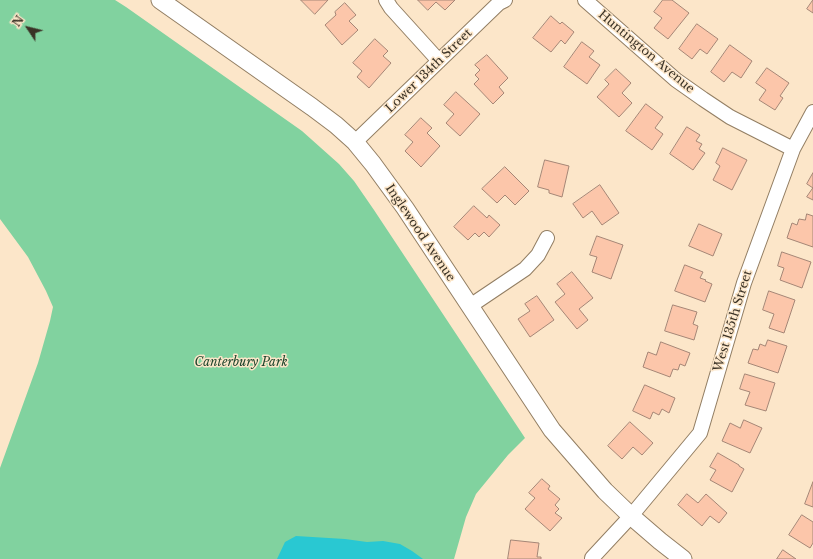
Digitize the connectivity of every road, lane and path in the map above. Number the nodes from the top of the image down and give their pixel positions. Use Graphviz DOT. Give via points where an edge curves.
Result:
graph roads {
  1 [pos="160,0"];
  2 [pos="386,0"];
  3 [pos="505,0"];
  4 [pos="585,0"];
  5 [pos="439,61"];
  6 [pos="813,112"];
  7 [pos="355,142"];
  8 [pos="793,149"];
  9 [pos="547,238"];
  10 [pos="470,306"];
  11 [pos="630,516"];
  12 [pos="592,558"];
  13 [pos="683,559"];
  1 -- 7 [label="street, Inglewood Avenue" via="312,107"];
  2 -- 5 [label="street"];
  3 -- 5 [label="street, Lower 134th Street"];
  4 -- 8 [label="street, Huntington Avenue" via="686,88 730,117"];
  5 -- 7 [label="street, Lower 134th Street"];
  6 -- 8 [label="street, West 135th Street"];
  7 -- 10 [label="street, Inglewood Avenue" via="405,208"];
  8 -- 11 [label="street, West 135th Street" via="744,283 700,433"];
  9 -- 10 [label="street" via="538,255 525,269"];
  10 -- 11 [label="street, Inglewood Avenue" via="552,430"];
  11 -- 12 [label="street"];
  11 -- 13 [label="street, Inglewood Avenue"];
}
